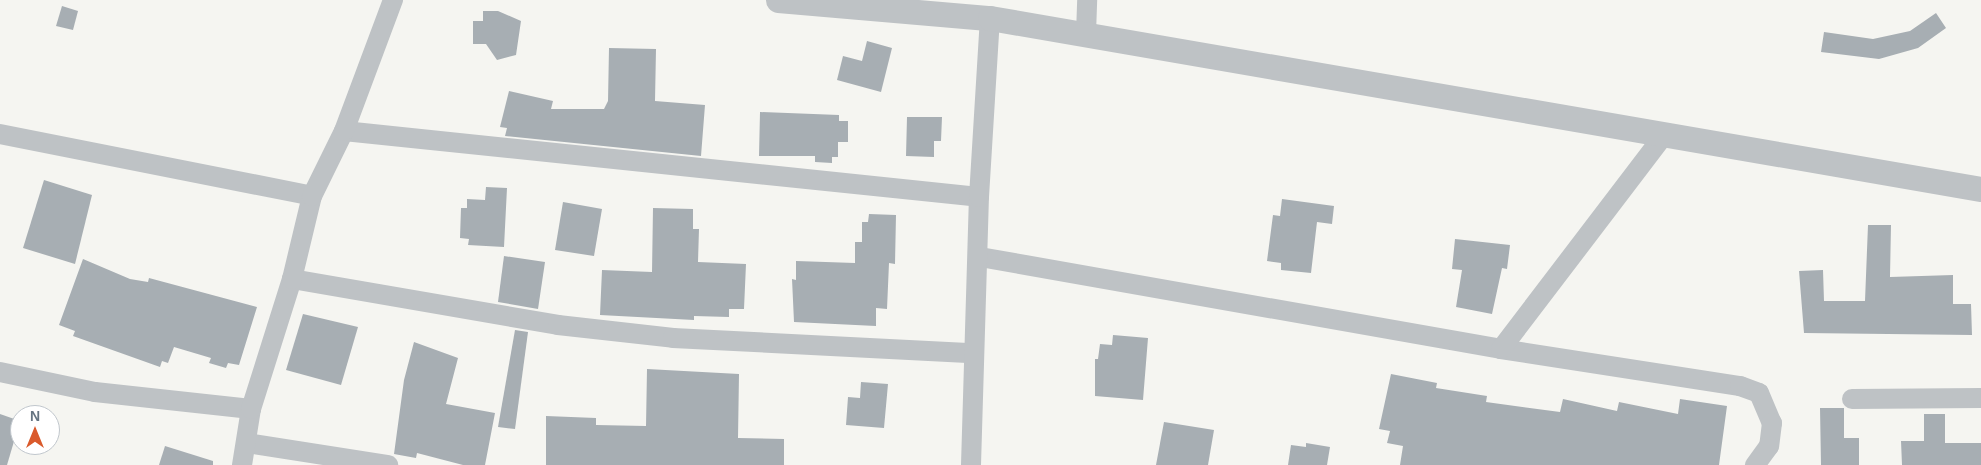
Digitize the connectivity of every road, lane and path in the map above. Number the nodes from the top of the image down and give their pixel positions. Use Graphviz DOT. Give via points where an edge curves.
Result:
graph roads {
  1 [pos="393,0"];
  2 [pos="778,0"];
  3 [pos="1087,0"];
  4 [pos="990,18"];
  5 [pos="1086,34"];
  6 [pos="344,131"];
  7 [pos="0,134"];
  8 [pos="1664,135"];
  9 [pos="1981,189"];
  10 [pos="312,196"];
  11 [pos="979,197"];
  12 [pos="980,257"];
  13 [pos="292,279"];
  14 [pos="1500,349"];
  15 [pos="973,353"];
  16 [pos="0,372"];
  17 [pos="1981,398"];
  18 [pos="1852,399"];
  19 [pos="251,409"];
  20 [pos="246,443"];
  21 [pos="242,465"];
  22 [pos="388,465"];
  23 [pos="971,465"];
  24 [pos="1755,465"];
  1 -- 6 [label="street"];
  2 -- 4 [label="street"];
  3 -- 5 [label="street"];
  4 -- 5 [label="street"];
  4 -- 11 [label="street"];
  5 -- 8 [label="street"];
  6 -- 10 [label="street"];
  6 -- 11 [label="street"];
  7 -- 10 [label="street"];
  8 -- 9 [label="street"];
  8 -- 14 [label="street"];
  10 -- 13 [label="street"];
  11 -- 12 [label="street"];
  12 -- 14 [label="street"];
  12 -- 15 [label="street"];
  13 -- 15 [label="street" via="558,325 673,338"];
  13 -- 19 [label="street"];
  14 -- 24 [label="street" via="1740,386 1759,392 1772,422 1769,446"];
  15 -- 23 [label="street"];
  16 -- 19 [label="street" via="95,392"];
  17 -- 18 [label="street"];
  19 -- 20 [label="street"];
  20 -- 21 [label="street"];
  20 -- 22 [label="street"];
}
